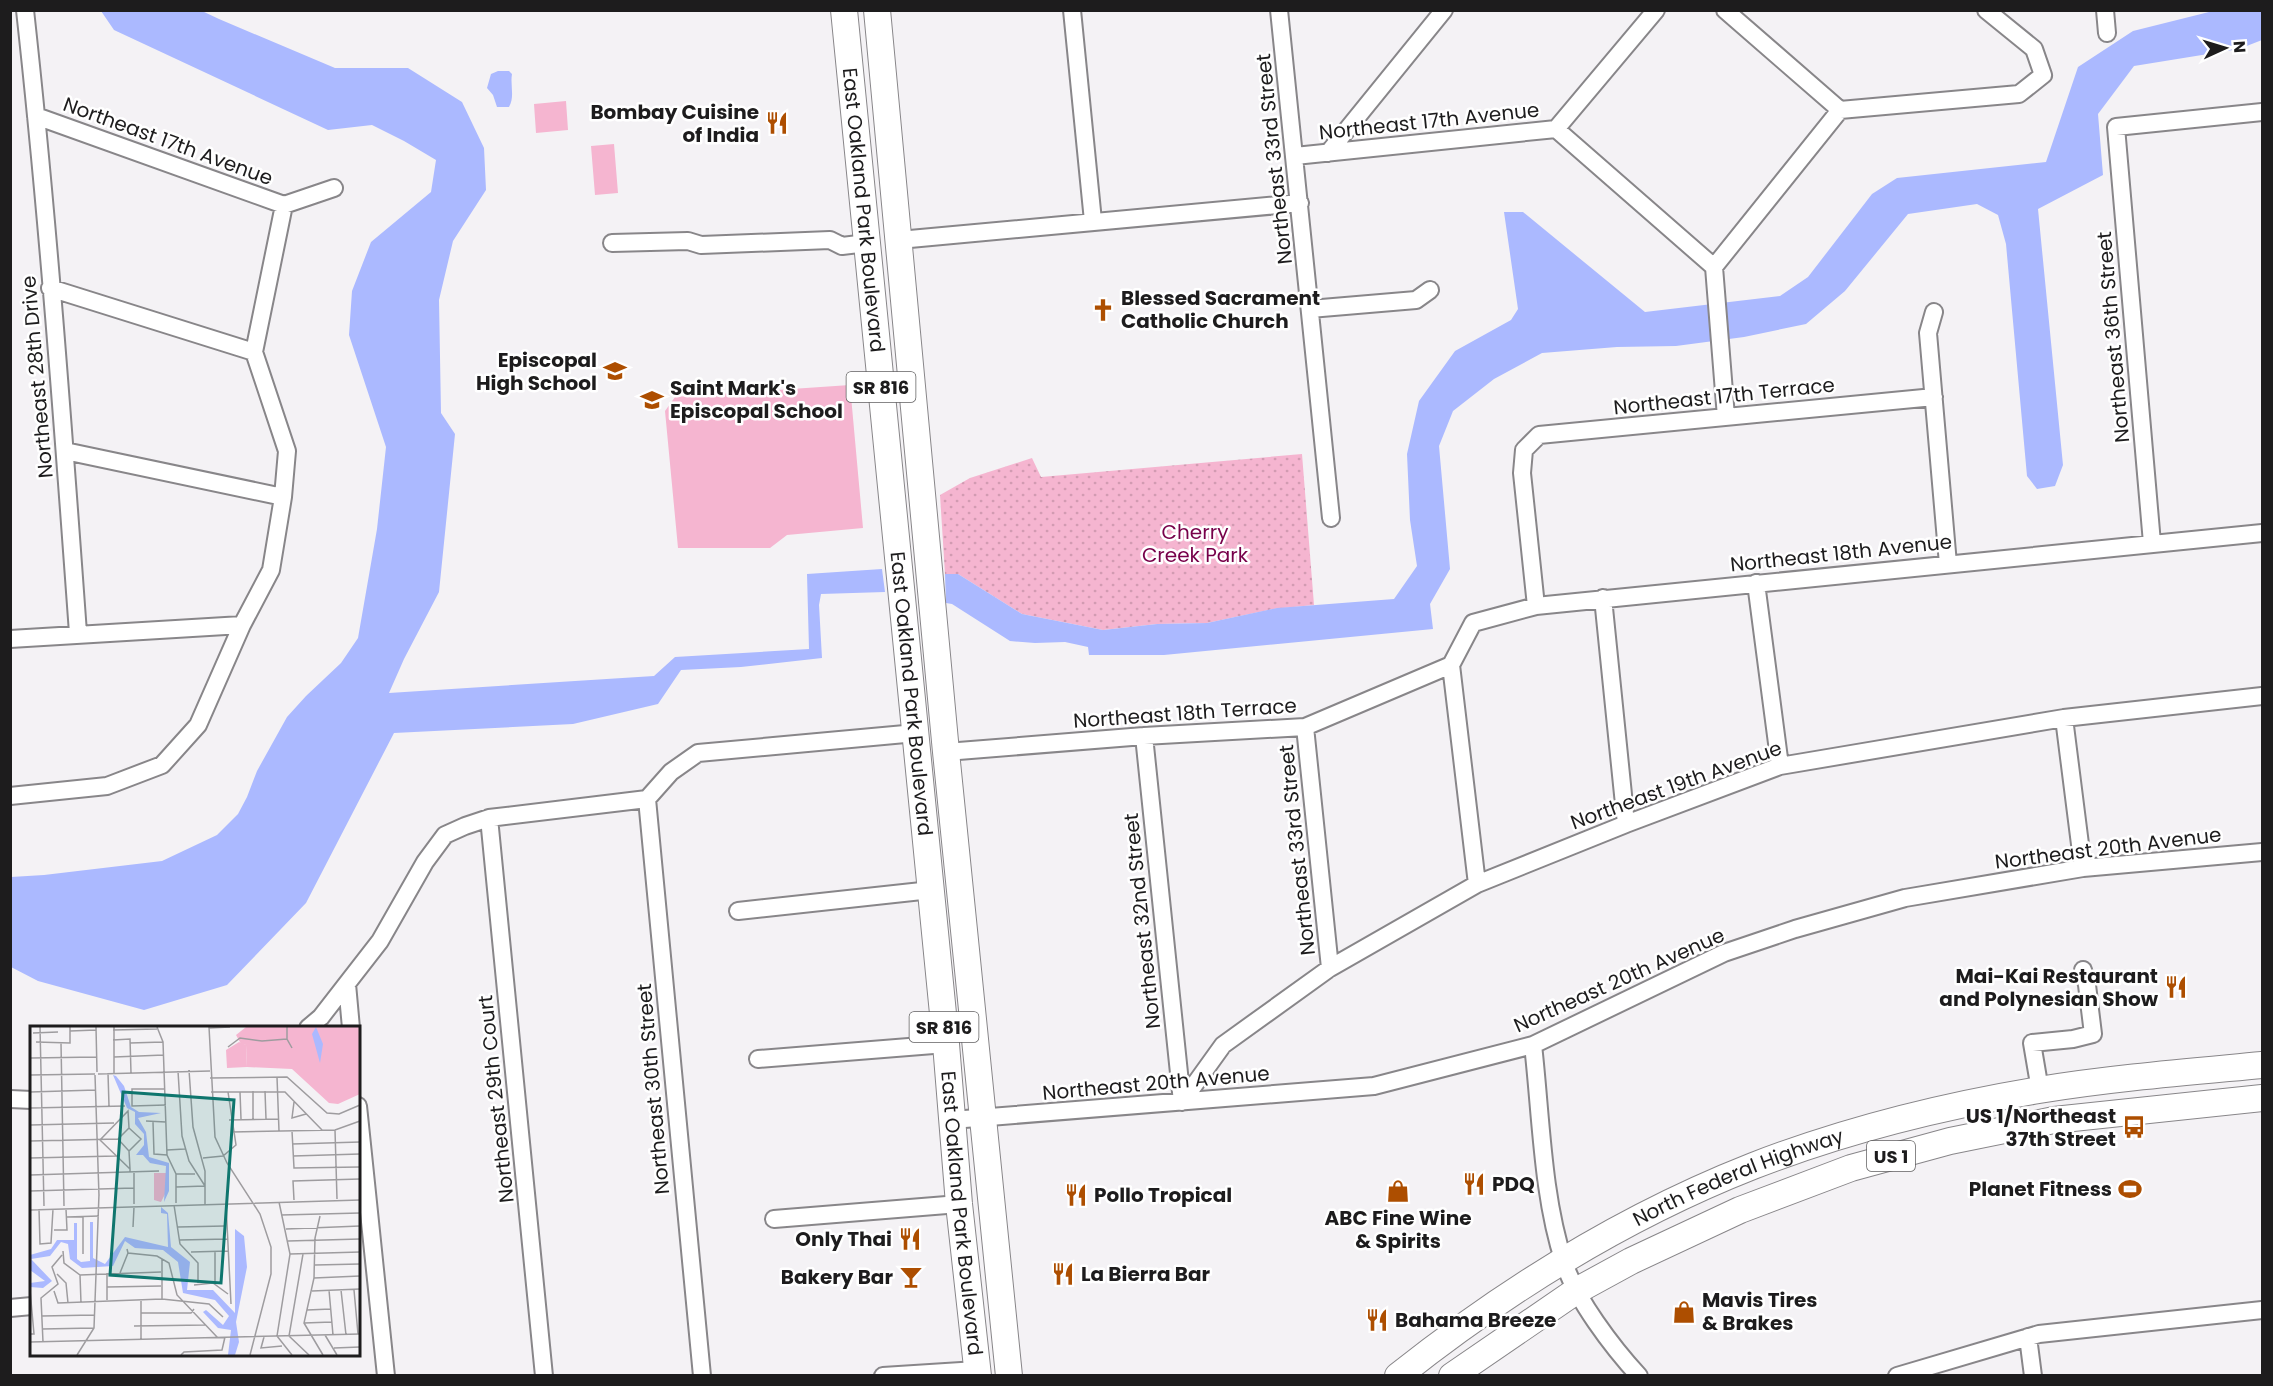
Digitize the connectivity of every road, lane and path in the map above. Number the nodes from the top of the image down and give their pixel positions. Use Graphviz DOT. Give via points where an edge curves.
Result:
graph roads {
  1 [pos="25,10"];
  2 [pos="844,10"];
  3 [pos="877,10"];
  4 [pos="1072,10"];
  5 [pos="1279,10"];
  6 [pos="1444,10"];
  7 [pos="1656,10"];
  8 [pos="1725,10"];
  9 [pos="1986,10"];
  10 [pos="2105,10"];
  11 [pos="2108,33"];
  12 [pos="1840,110"];
  13 [pos="2262,112"];
  14 [pos="36,116"];
  15 [pos="1556,129"];
  16 [pos="1328,153"];
  17 [pos="1295,156"];
  18 [pos="334,188"];
  19 [pos="1300,203"];
  20 [pos="284,206"];
  21 [pos="864,210"];
  22 [pos="1093,221"];
  23 [pos="899,240"];
  24 [pos="612,243"];
  25 [pos="854,245"];
  26 [pos="1714,267"];
  27 [pos="902,271"];
  28 [pos="50,288"];
  29 [pos="1430,290"];
  30 [pos="1311,309"];
  31 [pos="1934,312"];
  32 [pos="254,352"];
  33 [pos="1934,397"];
  34 [pos="1726,417"];
  35 [pos="65,451"];
  36 [pos="283,497"];
  37 [pos="1331,518"];
  38 [pos="2262,532"];
  39 [pos="2152,543"];
  40 [pos="1948,564"];
  41 [pos="1756,583"];
  42 [pos="1603,598"];
  43 [pos="1536,606"];
  44 [pos="903,615"];
  45 [pos="242,625"];
  46 [pos="934,627"];
  47 [pos="78,633"];
  48 [pos="10,639"];
  49 [pos="1451,665"];
  50 [pos="2262,696"];
  51 [pos="2064,717"];
  52 [pos="1305,727"];
  53 [pos="916,734"];
  54 [pos="1144,736"];
  55 [pos="946,752"];
  56 [pos="1780,766"];
  57 [pos="10,796"];
  58 [pos="647,798"];
  59 [pos="489,818"];
  60 [pos="1626,824"];
  61 [pos="2262,852"];
  62 [pos="2083,868"];
  63 [pos="1477,884"];
  64 [pos="931,890"];
  65 [pos="738,911"];
  66 [pos="1330,968"];
  67 [pos="2083,970"];
  68 [pos="347,984"];
  69 [pos="310,1026"];
  70 [pos="351,1026"];
  71 [pos="946,1044"];
  72 [pos="1533,1045"];
  73 [pos="758,1059"];
  74 [pos="2262,1065"];
  75 [pos="2040,1090"];
  76 [pos="2262,1098"];
  77 [pos="10,1099"];
  78 [pos="30,1100"];
  79 [pos="1182,1102"];
  80 [pos="984,1118"];
  81 [pos="952,1120"];
  82 [pos="2000,1130"];
  83 [pos="360,1149"];
  84 [pos="959,1204"];
  85 [pos="774,1219"];
  86 [pos="1563,1262"];
  87 [pos="366,1279"];
  88 [pos="1576,1291"];
  89 [pos="30,1306"];
  90 [pos="10,1308"];
  91 [pos="2262,1310"];
  92 [pos="2028,1337"];
  93 [pos="978,1373"];
  94 [pos="386,1376"];
  95 [pos="544,1376"];
  96 [pos="702,1376"];
  97 [pos="883,1376"];
  98 [pos="1009,1376"];
  99 [pos="1398,1376"];
  100 [pos="1452,1376"];
  101 [pos="1639,1376"];
  102 [pos="1897,1376"];
  103 [pos="2033,1376"];
  1 -- 14 [label="street, Northeast 28th Drive"];
  2 -- 21 [label="main road, East Oakland Park Boulevard / SR 816"];
  3 -- 23 [label="main road, East Oakland Park Boulevard / SR 816"];
  4 -- 22 [label="street"];
  5 -- 17 [label="street, Northeast 33rd Street"];
  6 -- 16 [label="street"];
  7 -- 15 [label="street, Northeast 17th Avenue"];
  8 -- 12 [label="street"];
  9 -- 12 [label="street" via="2034,49 2043,75 2019,94"];
  10 -- 11 [label="street"];
  12 -- 26 [label="street"];
  13 -- 39 [label="street, Northeast 36th Street" via="2116,127"];
  14 -- 20 [label="street, Northeast 17th Avenue"];
  14 -- 28 [label="street, Northeast 28th Drive"];
  15 -- 16 [label="street, Northeast 17th Avenue"];
  15 -- 26 [label="street"];
  16 -- 17 [label="street, Northeast 17th Avenue"];
  17 -- 19 [label="street, Northeast 33rd Street"];
  18 -- 20 [label="street"];
  19 -- 22 [label="street"];
  19 -- 30 [label="street, Northeast 33rd Street"];
  20 -- 32 [label="street"];
  21 -- 23 [label="main road" via="884,234"];
  21 -- 25 [label="main road, East Oakland Park Boulevard / SR 816"];
  22 -- 23 [label="street"];
  23 -- 27 [label="main road, East Oakland Park Boulevard / SR 816"];
  24 -- 25 [label="street" via="830,240"];
  25 -- 27 [label="main road" via="880,247"];
  25 -- 44 [label="main road, East Oakland Park Boulevard / SR 816"];
  26 -- 34 [label="street"];
  27 -- 46 [label="main road, East Oakland Park Boulevard / SR 816"];
  28 -- 32 [label="street"];
  28 -- 35 [label="street, Northeast 28th Drive"];
  29 -- 30 [label="street" via="1416,300"];
  30 -- 37 [label="street, Northeast 33rd Street"];
  31 -- 33 [label="street" via="1928,333"];
  32 -- 36 [label="street" via="287,450"];
  33 -- 34 [label="street, Northeast 17th Terrace"];
  33 -- 40 [label="street"];
  34 -- 43 [label="street, Northeast 17th Terrace" via="1539,435 1524,450 1522,473"];
  35 -- 36 [label="street"];
  35 -- 47 [label="street, Northeast 28th Drive"];
  36 -- 45 [label="street" via="271,570"];
  38 -- 39 [label="street, Northeast 18th Avenue"];
  39 -- 40 [label="street, Northeast 18th Avenue"];
  40 -- 41 [label="street, Northeast 18th Avenue"];
  41 -- 42 [label="street, Northeast 18th Avenue"];
  41 -- 56 [label="street"];
  42 -- 43 [label="street, Northeast 18th Avenue"];
  42 -- 60 [label="street"];
  43 -- 49 [label="street, Northeast 18th Avenue" via="1473,623"];
  44 -- 46 [label="main road" via="920,628"];
  44 -- 53 [label="main road, East Oakland Park Boulevard / SR 816"];
  45 -- 47 [label="street"];
  45 -- 57 [label="street" via="198,725 162,765 107,786"];
  46 -- 55 [label="main road, East Oakland Park Boulevard / SR 816"];
  47 -- 48 [label="street"];
  49 -- 52 [label="street, Northeast 18th Terrace"];
  49 -- 63 [label="street"];
  50 -- 51 [label="street, Northeast 19th Avenue"];
  51 -- 56 [label="street, Northeast 19th Avenue"];
  51 -- 62 [label="street"];
  52 -- 54 [label="street, Northeast 18th Terrace"];
  52 -- 66 [label="street, Northeast 33rd Street"];
  53 -- 55 [label="main road" via="935,740"];
  53 -- 58 [label="street" via="698,753 671,772"];
  53 -- 64 [label="main road, East Oakland Park Boulevard / SR 816"];
  54 -- 55 [label="street, Northeast 18th Terrace"];
  54 -- 79 [label="street, Northeast 32nd Street"];
  55 -- 80 [label="main road, East Oakland Park Boulevard / SR 816"];
  56 -- 60 [label="street, Northeast 19th Avenue"];
  58 -- 59 [label="street"];
  58 -- 96 [label="street, Northeast 30th Street"];
  59 -- 68 [label="street" via="445,835 380,941"];
  59 -- 95 [label="street, Northeast 29th Court"];
  60 -- 63 [label="street, Northeast 19th Avenue"];
  61 -- 62 [label="street, Northeast 20th Avenue"];
  62 -- 72 [label="street, Northeast 20th Avenue" via="1905,898 1795,929 1724,953"];
  63 -- 66 [label="street, Northeast 19th Avenue"];
  64 -- 65 [label="street"];
  64 -- 71 [label="main road, East Oakland Park Boulevard / SR 816"];
  66 -- 79 [label="street, Northeast 19th Avenue" via="1223,1045"];
  67 -- 75 [label="street" via="2093,1034 2032,1043"];
  68 -- 69 [label="street"];
  68 -- 70 [label="street"];
  71 -- 73 [label="street"];
  71 -- 81 [label="main road, East Oakland Park Boulevard / SR 816"];
  72 -- 79 [label="street, Northeast 20th Avenue" via="1374,1086"];
  72 -- 86 [label="street" via="1548,1194"];
  74 -- 75 [label="main road, North Federal Highway / US 1"];
  75 -- 82 [label="main road" via="2011,1107"];
  75 -- 86 [label="main road, North Federal Highway / US 1" via="1915,1116 1752,1167 1661,1208"];
  76 -- 82 [label="main road, North Federal Highway / US 1" via="2101,1114"];
  77 -- 78 [label="street"];
  79 -- 80 [label="street, Northeast 20th Avenue"];
  80 -- 81 [label="street, Northeast 20th Avenue"];
  80 -- 98 [label="main road, East Oakland Park Boulevard / SR 816"];
  81 -- 84 [label="main road, East Oakland Park Boulevard / SR 816"];
  82 -- 88 [label="main road, North Federal Highway / US 1" via="1896,1154 1800,1186 1680,1237"];
  83 -- 87 [label="street"];
  84 -- 85 [label="street"];
  84 -- 93 [label="main road, East Oakland Park Boulevard / SR 816"];
  86 -- 88 [label="street"];
  86 -- 99 [label="main road, North Federal Highway / US 1" via="1463,1327"];
  87 -- 94 [label="street"];
  88 -- 100 [label="main road, North Federal Highway / US 1"];
  88 -- 101 [label="street"];
  89 -- 90 [label="street"];
  91 -- 92 [label="street"];
  92 -- 102 [label="street"];
  92 -- 103 [label="street"];
  93 -- 97 [label="street"];
}
